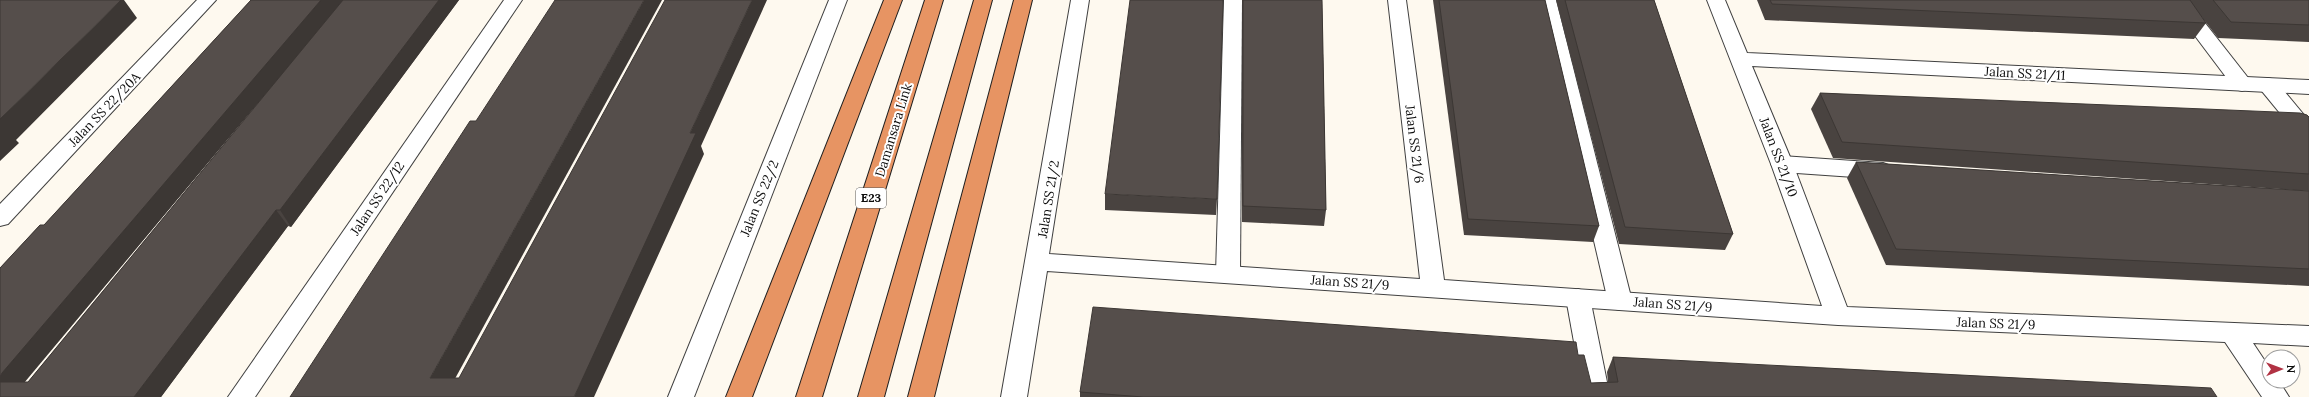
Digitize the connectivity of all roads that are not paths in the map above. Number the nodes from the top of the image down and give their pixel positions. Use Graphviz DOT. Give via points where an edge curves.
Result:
graph roads {
  1 [pos="207,0"];
  2 [pos="513,0"];
  3 [pos="838,0"];
  4 [pos="893,0"];
  5 [pos="934,0"];
  6 [pos="983,0"];
  7 [pos="1023,0"];
  8 [pos="1080,0"];
  9 [pos="1233,0"];
  10 [pos="1397,0"];
  11 [pos="1547,0"];
  12 [pos="1716,0"];
  13 [pos="2177,0"];
  14 [pos="1741,59"];
  15 [pos="2242,84"];
  16 [pos="2268,85"];
  17 [pos="2309,87"];
  18 [pos="2309,135"];
  19 [pos="1782,164"];
  20 [pos="1902,172"];
  21 [pos="0,218"];
  22 [pos="1038,262"];
  23 [pos="1228,274"];
  24 [pos="1434,288"];
  25 [pos="1578,298"];
  26 [pos="1620,301"];
  27 [pos="1838,316"];
  28 [pos="2232,332"];
  29 [pos="2309,336"];
  30 [pos="241,397"];
  31 [pos="681,397"];
  32 [pos="739,397"];
  33 [pos="809,397"];
  34 [pos="870,397"];
  35 [pos="921,397"];
  36 [pos="1014,397"];
  37 [pos="1597,397"];
  38 [pos="2276,397"];
  1 -- 21 [label="street, Jalan SS 22/20A"];
  2 -- 30 [label="street, Jalan SS 22/12"];
  3 -- 31 [label="street, Jalan SS 22/2"];
  4 -- 32 [label="highway"];
  5 -- 33 [label="highway, Damansara Link / E23"];
  6 -- 34 [label="highway"];
  7 -- 35 [label="highway"];
  8 -- 22 [label="street, Jalan SS 21/2"];
  9 -- 23 [label="street"];
  10 -- 24 [label="street, Jalan SS 21/6"];
  11 -- 26 [label="street"];
  12 -- 14 [label="street, Jalan SS 21/10"];
  13 -- 15 [label="street"];
  14 -- 15 [label="street, Jalan SS 21/11"];
  14 -- 19 [label="street, Jalan SS 21/10"];
  15 -- 16 [label="street, Jalan SS 21/11"];
  16 -- 17 [label="street, Jalan SS 21/11"];
  16 -- 18 [label="street"];
  19 -- 20 [label="street"];
  19 -- 27 [label="street, Jalan SS 21/10"];
  22 -- 23 [label="street, Jalan SS 21/9"];
  22 -- 36 [label="street, Jalan SS 21/2"];
  23 -- 24 [label="street, Jalan SS 21/9"];
  24 -- 25 [label="street, Jalan SS 21/9"];
  25 -- 26 [label="street, Jalan SS 21/9"];
  25 -- 37 [label="street"];
  26 -- 27 [label="street, Jalan SS 21/9"];
  27 -- 28 [label="street, Jalan SS 21/9"];
  28 -- 29 [label="street, Jalan SS 21/9"];
  28 -- 38 [label="street"];
}
